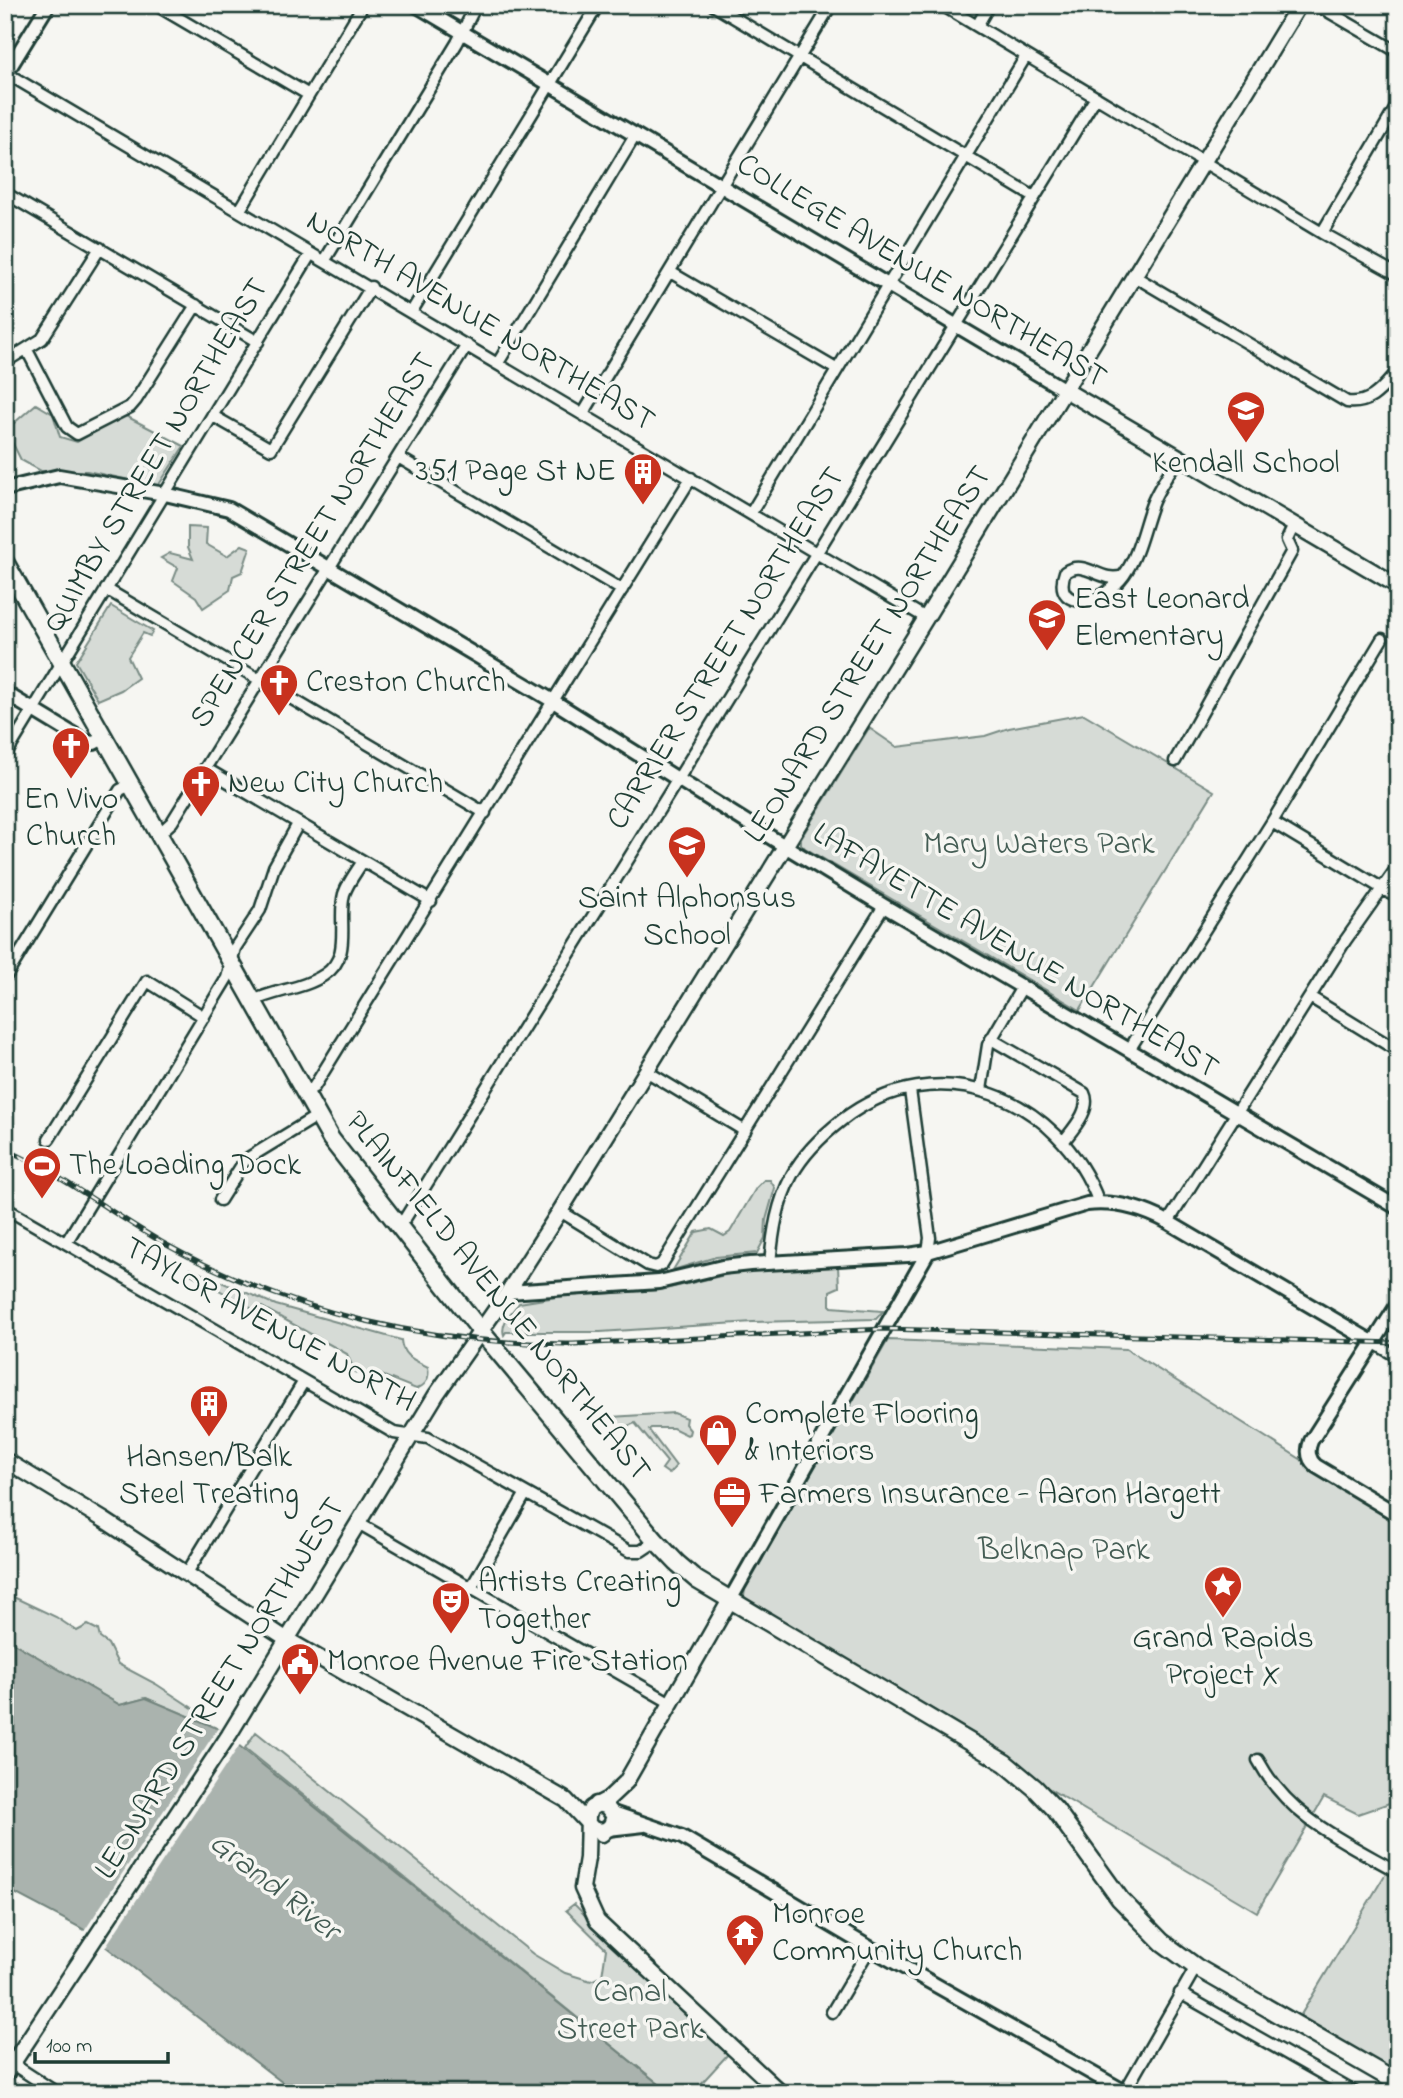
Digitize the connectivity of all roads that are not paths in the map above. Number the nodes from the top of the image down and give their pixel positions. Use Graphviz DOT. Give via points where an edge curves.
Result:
graph roads {
  1 [pos="48,5"];
  2 [pos="156,5"];
  3 [pos="363,5"];
  4 [pos="416,5"];
  5 [pos="476,5"];
  6 [pos="598,5"];
  7 [pos="713,5"];
  8 [pos="831,5"];
  9 [pos="942,5"];
  10 [pos="989,5"];
  11 [pos="1299,5"];
  12 [pos="1317,5"];
  13 [pos="977,26"];
  14 [pos="462,32"];
  15 [pos="1398,52"];
  16 [pos="1026,55"];
  17 [pos="800,57"];
  18 [pos="6,74"];
  19 [pos="549,83"];
  20 [pos="309,95"];
  21 [pos="1096,97"];
  22 [pos="1398,104"];
  23 [pos="636,134"];
  24 [pos="966,155"];
  25 [pos="1204,162"];
  26 [pos="721,185"];
  27 [pos="5,193"];
  28 [pos="1034,197"];
  29 [pos="240,210"];
  30 [pos="1322,233"];
  31 [pos="100,248"];
  32 [pos="310,255"];
  33 [pos="325,260"];
  34 [pos="670,272"];
  35 [pos="1398,275"];
  36 [pos="1134,276"];
  37 [pos="887,284"];
  38 [pos="371,287"];
  39 [pos="197,305"];
  40 [pos="412,312"];
  41 [pos="956,325"];
  42 [pos="258,342"];
  43 [pos="467,345"];
  44 [pos="27,349"];
  45 [pos="5,362"];
  46 [pos="498,362"];
  47 [pos="836,369"];
  48 [pos="1398,371"];
  49 [pos="1065,390"];
  50 [pos="583,414"];
  51 [pos="213,416"];
  52 [pos="398,457"];
  53 [pos="1179,457"];
  54 [pos="691,478"];
  55 [pos="5,489"];
  56 [pos="165,494"];
  57 [pos="751,513"];
  58 [pos="1294,525"];
  59 [pos="817,553"];
  60 [pos="5,562"];
  61 [pos="329,569"];
  62 [pos="1123,576"];
  63 [pos="1398,586"];
  64 [pos="106,589"];
  65 [pos="622,590"];
  66 [pos="926,618"];
  67 [pos="1382,639"];
  68 [pos="61,662"];
  69 [pos="259,680"];
  70 [pos="5,693"];
  71 [pos="553,701"];
  72 [pos="32,710"];
  73 [pos="105,737"];
  74 [pos="5,756"];
  75 [pos="1175,761"];
  76 [pos="205,768"];
  77 [pos="678,779"];
  78 [pos="131,785"];
  79 [pos="485,813"];
  80 [pos="1272,822"];
  81 [pos="298,824"];
  82 [pos="159,834"];
  83 [pos="785,846"];
  84 [pos="363,860"];
  85 [pos="1398,866"];
  86 [pos="1381,888"];
  87 [pos="1398,898"];
  88 [pos="431,901"];
  89 [pos="884,906"];
  90 [pos="231,963"];
  91 [pos="5,978"];
  92 [pos="1022,987"];
  93 [pos="1310,997"];
  94 [pos="253,1001"];
  95 [pos="204,1017"];
  96 [pos="991,1038"];
  97 [pos="1129,1050"];
  98 [pos="1398,1051"];
  99 [pos="646,1071"];
  100 [pos="910,1090"];
  101 [pos="981,1090"];
  102 [pos="304,1093"];
  103 [pos="1236,1114"];
  104 [pos="317,1116"];
  105 [pos="745,1131"];
  106 [pos="49,1139"];
  107 [pos="1063,1142"];
  108 [pos="220,1200"];
  109 [pos="1099,1203"];
  110 [pos="5,1208"];
  111 [pos="1398,1208"];
  112 [pos="560,1210"];
  113 [pos="1168,1222"];
  114 [pos="398,1226"];
  115 [pos="66,1243"];
  116 [pos="928,1252"];
  117 [pos="770,1263"];
  118 [pos="508,1292"];
  119 [pos="1398,1304"];
  120 [pos="480,1330"];
  121 [pos="1374,1343"];
  122 [pos="1398,1357"];
  123 [pos="304,1381"];
  124 [pos="411,1435"];
  125 [pos="5,1460"];
  126 [pos="526,1493"];
  127 [pos="1398,1514"];
  128 [pos="358,1523"];
  129 [pos="656,1541"];
  130 [pos="187,1573"];
  131 [pos="471,1588"];
  132 [pos="730,1600"];
  133 [pos="286,1639"];
  134 [pos="671,1703"];
  135 [pos="1258,1760"];
  136 [pos="626,1782"];
  137 [pos="564,1799"];
  138 [pos="599,1804"];
  139 [pos="613,1813"];
  140 [pos="588,1821"];
  141 [pos="645,1825"];
  142 [pos="608,1829"];
  143 [pos="586,1858"];
  144 [pos="1398,1872"];
  145 [pos="592,1908"];
  146 [pos="870,1948"];
  147 [pos="1196,1967"];
  148 [pos="1180,1993"];
  149 [pos="832,2012"];
  150 [pos="8,2066"];
  151 [pos="1393,2086"];
  152 [pos="1125,2092"];
  153 [pos="57,2093"];
  154 [pos="781,2093"];
  155 [pos="792,2093"];
  156 [pos="1356,2093"];
  1 -- 18 [label="street"];
  2 -- 20 [label="street"];
  3 -- 20 [label="street"];
  4 -- 14 [label="street, COLLEGE AVENUE NORTHEAST"];
  5 -- 14 [label="street"];
  6 -- 19 [label="street, SPENCER STREET NORTHEAST"];
  7 -- 17 [label="street"];
  8 -- 17 [label="street"];
  9 -- 13 [label="street"];
  10 -- 13 [label="street"];
  11 -- 25 [label="main road, LEONARD STREET NORTHEAST"];
  12 -- 15 [label="street"];
  13 -- 16 [label="street"];
  14 -- 19 [label="street, COLLEGE AVENUE NORTHEAST"];
  14 -- 33 [label="street"];
  16 -- 21 [label="street"];
  16 -- 24 [label="street"];
  17 -- 24 [label="street"];
  17 -- 26 [label="street"];
  18 -- 29 [label="street, NORTH AVENUE NORTHEAST"];
  19 -- 23 [label="street, COLLEGE AVENUE NORTHEAST"];
  19 -- 40 [label="street, SPENCER STREET NORTHEAST"];
  20 -- 29 [label="street"];
  21 -- 25 [label="street"];
  21 -- 28 [label="street, CARRIER STREET NORTHEAST"];
  22 -- 30 [label="street"];
  23 -- 26 [label="street, COLLEGE AVENUE NORTHEAST"];
  23 -- 46 [label="street"];
  24 -- 28 [label="street"];
  24 -- 37 [label="street"];
  25 -- 30 [label="street"];
  25 -- 36 [label="main road, LEONARD STREET NORTHEAST"];
  26 -- 34 [label="street"];
  26 -- 37 [label="street, COLLEGE AVENUE NORTHEAST"];
  27 -- 31 [label="street"];
  28 -- 41 [label="street, CARRIER STREET NORTHEAST"];
  29 -- 32 [label="street, NORTH AVENUE NORTHEAST"];
  30 -- 35 [label="street"];
  31 -- 39 [label="street"];
  31 -- 44 [label="street" via="42,339"];
  32 -- 33 [label="street, NORTH AVENUE NORTHEAST"];
  32 -- 42 [label="street, QUIMBY STREET NORTHEAST"];
  33 -- 38 [label="street, NORTH AVENUE NORTHEAST"];
  34 -- 47 [label="street"];
  34 -- 50 [label="street"];
  36 -- 48 [label="street" via="1348,402 1368,400"];
  36 -- 49 [label="main road, LEONARD STREET NORTHEAST"];
  37 -- 41 [label="street, COLLEGE AVENUE NORTHEAST"];
  37 -- 47 [label="street"];
  38 -- 40 [label="street, NORTH AVENUE NORTHEAST"];
  38 -- 51 [label="street" via="271,449"];
  39 -- 42 [label="street"];
  39 -- 44 [label="street" via="144,392 130,407 77,434 67,427"];
  40 -- 43 [label="street, NORTH AVENUE NORTHEAST"];
  41 -- 49 [label="street, COLLEGE AVENUE NORTHEAST"];
  41 -- 59 [label="street, CARRIER STREET NORTHEAST"];
  42 -- 51 [label="street, QUIMBY STREET NORTHEAST"];
  43 -- 46 [label="street, NORTH AVENUE NORTHEAST"];
  43 -- 52 [label="street, SPENCER STREET NORTHEAST"];
  44 -- 45 [label="street"];
  46 -- 50 [label="street, NORTH AVENUE NORTHEAST"];
  47 -- 57 [label="street"];
  49 -- 53 [label="main road, COLLEGE AVENUE NORTHEAST"];
  49 -- 66 [label="main road, LEONARD STREET NORTHEAST"];
  50 -- 54 [label="street, NORTH AVENUE NORTHEAST"];
  51 -- 56 [label="street, QUIMBY STREET NORTHEAST"];
  52 -- 61 [label="street, SPENCER STREET NORTHEAST"];
  52 -- 65 [label="street"];
  53 -- 58 [label="main road, COLLEGE AVENUE NORTHEAST"];
  53 -- 62 [label="street" via="1152,502"];
  54 -- 57 [label="street, NORTH AVENUE NORTHEAST"];
  54 -- 65 [label="street"];
  55 -- 56 [label="street, LAFAYETTE AVENUE NORTHEAST" via="59,476"];
  56 -- 61 [label="street, LAFAYETTE AVENUE NORTHEAST" via="229,509"];
  56 -- 64 [label="street, QUIMBY STREET NORTHEAST"];
  57 -- 59 [label="street, NORTH AVENUE NORTHEAST"];
  58 -- 63 [label="main road, COLLEGE AVENUE NORTHEAST"];
  58 -- 75 [label="street" via="1287,540 1292,551"];
  59 -- 66 [label="street, NORTH AVENUE NORTHEAST"];
  59 -- 77 [label="street, CARRIER STREET NORTHEAST"];
  60 -- 68 [label="main road, PLAINFIELD AVENUE NORTHEAST"];
  61 -- 69 [label="street, SPENCER STREET NORTHEAST"];
  61 -- 71 [label="street, LAFAYETTE AVENUE NORTHEAST"];
  62 -- 62 [label="street" via="1106,578 1083,567 1071,568 1061,586 1071,599 1090,599 1104,594"];
  64 -- 68 [label="street, QUIMBY STREET NORTHEAST"];
  64 -- 69 [label="street"];
  65 -- 71 [label="street"];
  66 -- 83 [label="main road, LEONARD STREET NORTHEAST"];
  67 -- 80 [label="street"];
  68 -- 72 [label="street, QUIMBY STREET NORTHEAST"];
  68 -- 73 [label="main road, PLAINFIELD AVENUE NORTHEAST"];
  69 -- 76 [label="street, SPENCER STREET NORTHEAST"];
  69 -- 79 [label="street"];
  70 -- 72 [label="street"];
  71 -- 77 [label="street, LAFAYETTE AVENUE NORTHEAST"];
  71 -- 79 [label="street"];
  72 -- 73 [label="street" via="86,742"];
  72 -- 74 [label="street, QUIMBY STREET NORTHEAST"];
  73 -- 78 [label="main road, PLAINFIELD AVENUE NORTHEAST"];
  76 -- 81 [label="street"];
  76 -- 82 [label="street, SPENCER STREET NORTHEAST" via="172,822"];
  77 -- 83 [label="street, LAFAYETTE AVENUE NORTHEAST"];
  77 -- 114 [label="street, CARRIER STREET NORTHEAST"];
  78 -- 82 [label="main road, PLAINFIELD AVENUE NORTHEAST"];
  78 -- 91 [label="street" via="120,790"];
  79 -- 88 [label="street"];
  80 -- 86 [label="street"];
  80 -- 97 [label="street"];
  81 -- 84 [label="street"];
  81 -- 90 [label="street"];
  82 -- 90 [label="main road, PLAINFIELD AVENUE NORTHEAST"];
  83 -- 89 [label="street, LAFAYETTE AVENUE NORTHEAST"];
  83 -- 99 [label="main road, LEONARD STREET NORTHEAST"];
  84 -- 88 [label="street"];
  84 -- 94 [label="street" via="344,895 342,943 329,971"];
  85 -- 86 [label="street"];
  86 -- 87 [label="street"];
  86 -- 93 [label="street"];
  88 -- 102 [label="street" via="314,1087"];
  89 -- 92 [label="street, LAFAYETTE AVENUE NORTHEAST"];
  89 -- 105 [label="street"];
  90 -- 94 [label="main road, PLAINFIELD AVENUE NORTHEAST"];
  90 -- 95 [label="street"];
  92 -- 96 [label="street"];
  92 -- 97 [label="street, LAFAYETTE AVENUE NORTHEAST"];
  93 -- 98 [label="street"];
  93 -- 103 [label="street"];
  94 -- 102 [label="main road, PLAINFIELD AVENUE NORTHEAST"];
  95 -- 106 [label="street" via="147,981"];
  95 -- 115 [label="street"];
  96 -- 101 [label="street"];
  96 -- 107 [label="street" via="1084,1093 1085,1108"];
  97 -- 103 [label="street, LAFAYETTE AVENUE NORTHEAST"];
  99 -- 105 [label="street"];
  99 -- 112 [label="main road, LEONARD STREET NORTHEAST"];
  100 -- 101 [label="street" via="939,1086"];
  100 -- 116 [label="street" via="930,1238"];
  100 -- 117 [label="street" via="858,1109 808,1153 780,1202"];
  101 -- 107 [label="street" via="1019,1105"];
  102 -- 104 [label="main road, PLAINFIELD AVENUE NORTHEAST"];
  103 -- 111 [label="street, LAFAYETTE AVENUE NORTHEAST"];
  103 -- 113 [label="street"];
  104 -- 108 [label="street" via="245,1160"];
  104 -- 114 [label="main road, PLAINFIELD AVENUE NORTHEAST"];
  105 -- 112 [label="street" via="667,1257 656,1267"];
  107 -- 109 [label="street"];
  109 -- 113 [label="street" via="1135,1208"];
  109 -- 116 [label="street"];
  110 -- 115 [label="street, TAYLOR AVENUE NORTH"];
  112 -- 118 [label="main road, LEONARD STREET NORTHEAST"];
  113 -- 121 [label="street"];
  114 -- 120 [label="main road, PLAINFIELD AVENUE NORTHEAST"];
  115 -- 123 [label="street, TAYLOR AVENUE NORTH"];
  116 -- 117 [label="street"];
  116 -- 132 [label="street"];
  117 -- 118 [label="street" via="722,1267 659,1282"];
  118 -- 120 [label="main road, LEONARD STREET NORTHEAST"];
  119 -- 121 [label="street"];
  120 -- 124 [label="main road, LEONARD STREET NORTHWEST"];
  120 -- 129 [label="main road, PLAINFIELD AVENUE NORTHEAST"];
  121 -- 122 [label="street"];
  121 -- 127 [label="street" via="1311,1441 1308,1455 1320,1469"];
  123 -- 124 [label="street, TAYLOR AVENUE NORTH" via="394,1433"];
  123 -- 130 [label="street"];
  124 -- 126 [label="street, TAYLOR AVENUE NORTH" via="428,1438"];
  124 -- 128 [label="main road, LEONARD STREET NORTHWEST"];
  125 -- 130 [label="main road"];
  126 -- 129 [label="street, TAYLOR AVENUE NORTH" via="632,1552"];
  126 -- 131 [label="street"];
  128 -- 131 [label="street"];
  128 -- 133 [label="main road, LEONARD STREET NORTHWEST"];
  129 -- 132 [label="main road, PLAINFIELD AVENUE NORTHEAST" via="683,1570"];
  130 -- 133 [label="main road"];
  131 -- 134 [label="street"];
  132 -- 134 [label="main road"];
  132 -- 147 [label="main road, PLAINFIELD AVENUE NORTHEAST" via="1015,1771 1063,1818 1128,1910"];
  133 -- 137 [label="main road"];
  133 -- 150 [label="main road, LEONARD STREET NORTHWEST" via="229,1735"];
  134 -- 136 [label="main road"];
  135 -- 144 [label="street" via="1298,1812"];
  136 -- 138 [label="main road"];
  136 -- 139 [label="main road"];
  137 -- 138 [label="main road"];
  137 -- 140 [label="main road"];
  138 -- 139 [label="main road"];
  138 -- 140 [label="main road" via="590,1810"];
  139 -- 141 [label="street"];
  139 -- 142 [label="main road"];
  140 -- 142 [label="main road" via="595,1830"];
  140 -- 143 [label="main road"];
  141 -- 142 [label="street"];
  141 -- 146 [label="street" via="682,1838"];
  142 -- 143 [label="main road"];
  143 -- 145 [label="main road" via="582,1888"];
  145 -- 154 [label="main road" via="612,1937"];
  145 -- 155 [label="main road"];
  146 -- 149 [label="street"];
  146 -- 152 [label="street"];
  147 -- 148 [label="street"];
  147 -- 151 [label="main road, PLAINFIELD AVENUE NORTHEAST"];
  148 -- 152 [label="street"];
  148 -- 156 [label="street"];
  150 -- 153 [label="street"];
}
